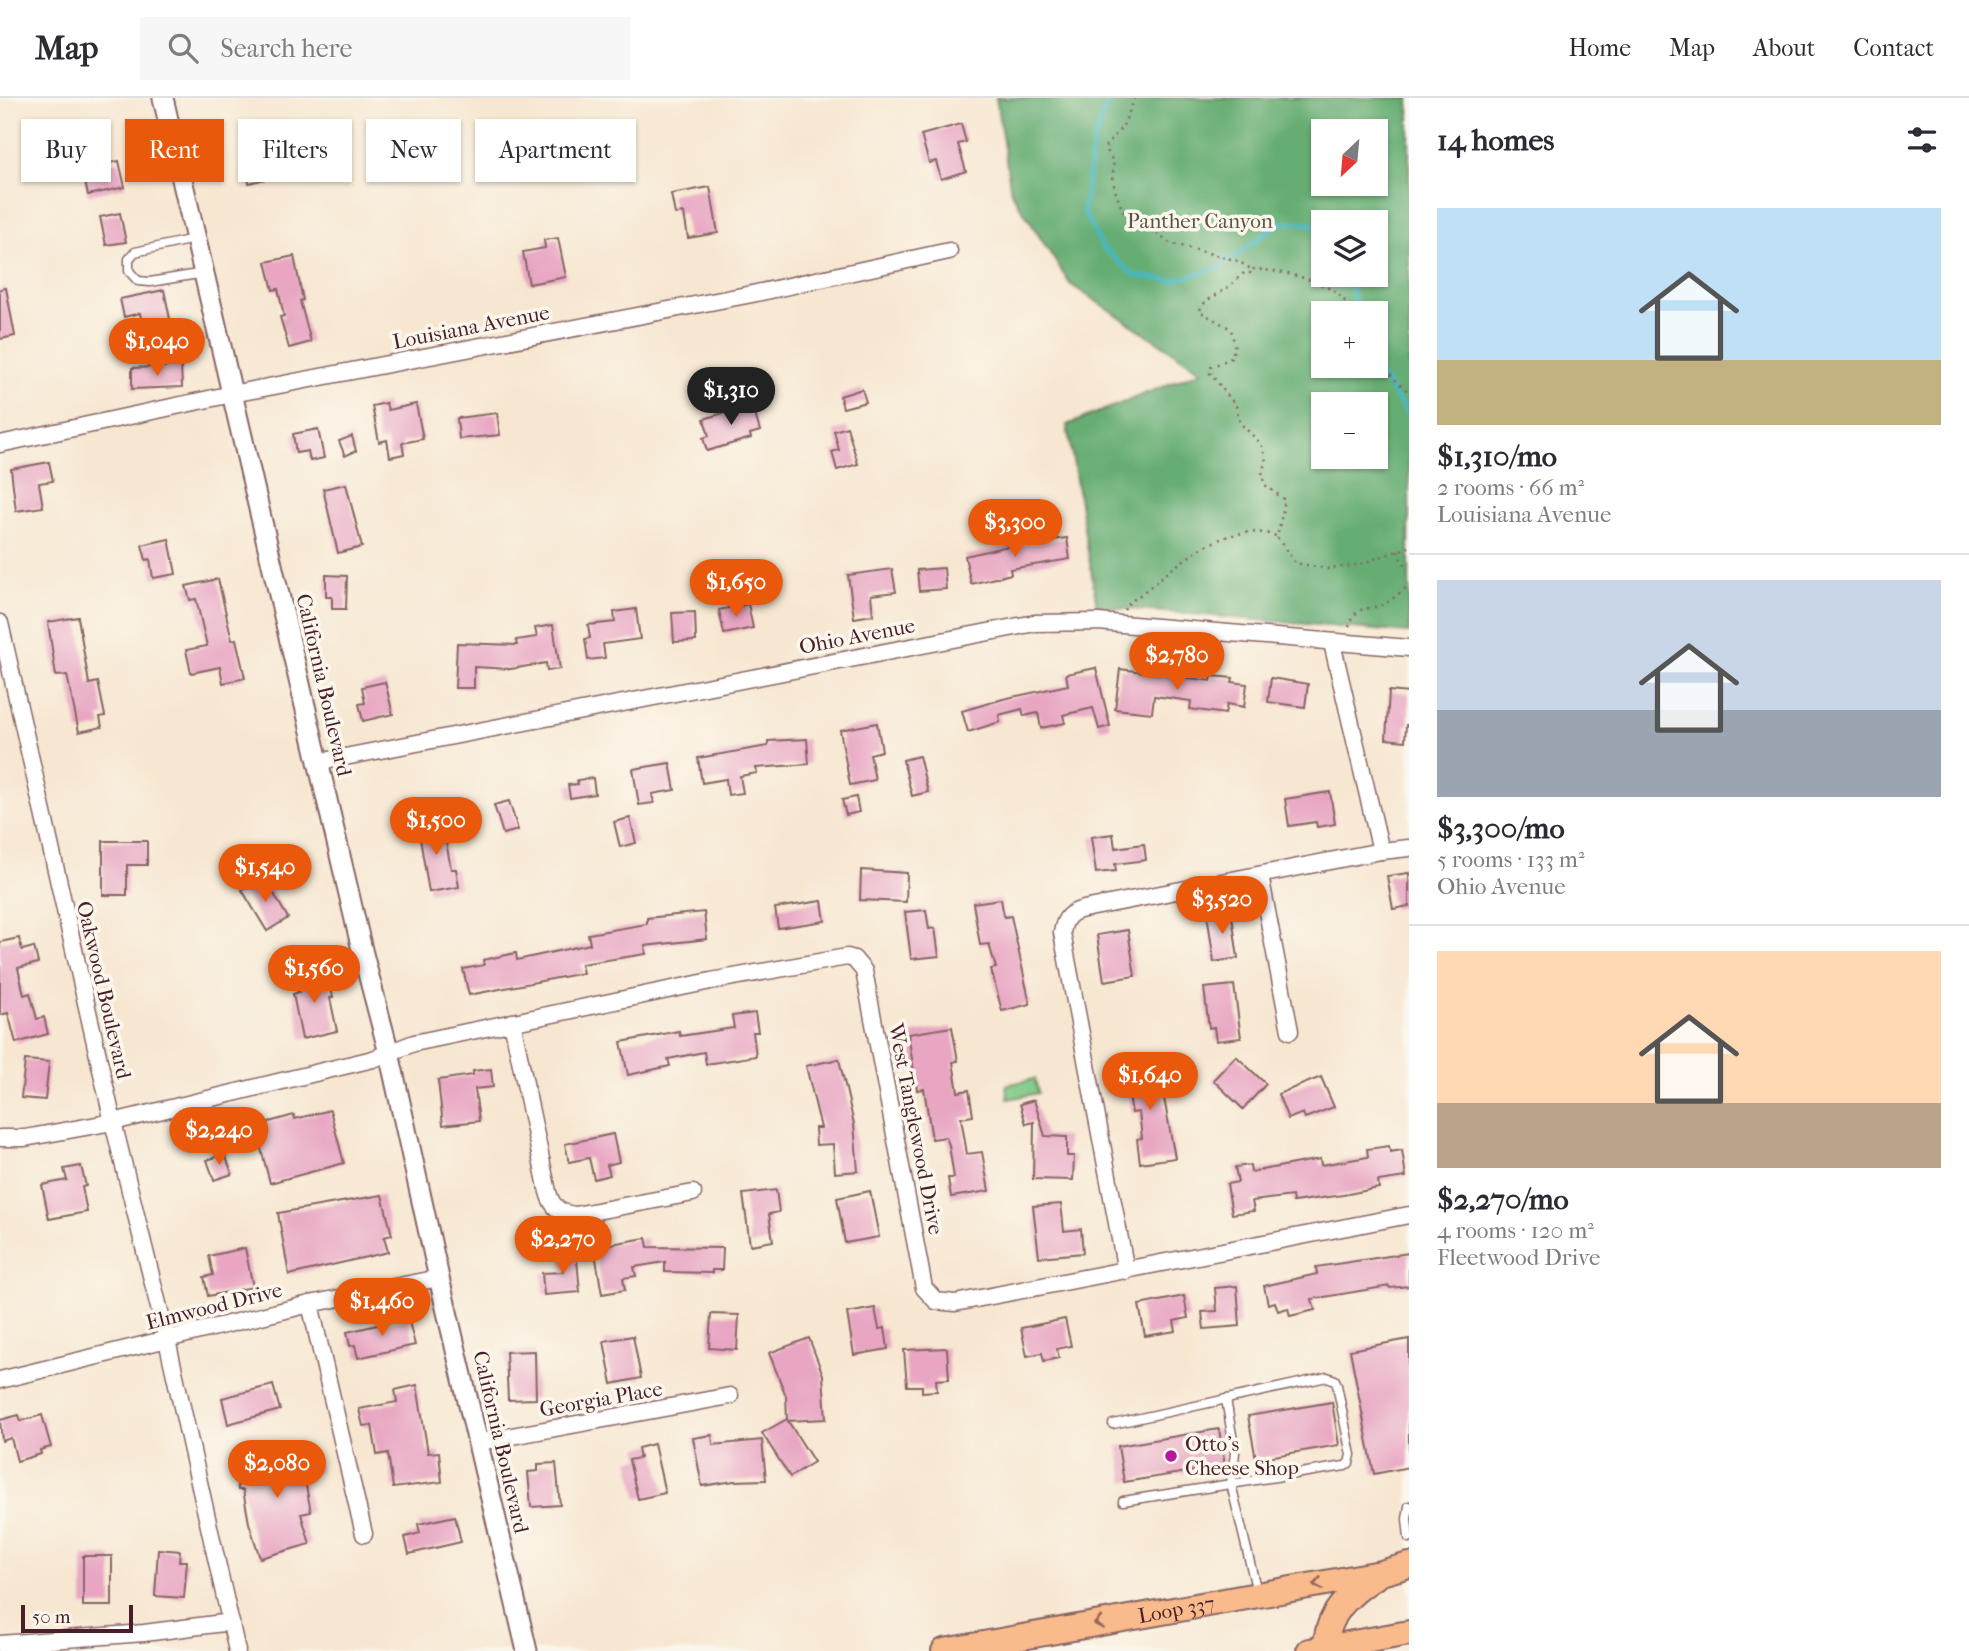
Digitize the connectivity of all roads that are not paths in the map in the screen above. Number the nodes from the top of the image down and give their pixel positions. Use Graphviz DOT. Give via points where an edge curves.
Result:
graph roads {
  1 [pos="163,98"];
  2 [pos="196,239"];
  3 [pos="949,251"];
  4 [pos="204,272"];
  5 [pos="232,394"];
  6 [pos="0,444"];
  7 [pos="0,623"];
  8 [pos="1338,643"];
  9 [pos="1409,648"];
  10 [pos="319,762"];
  11 [pos="1409,848"];
  12 [pos="1381,851"];
  13 [pos="1260,875"];
  14 [pos="512,1022"];
  15 [pos="1290,1031"];
  16 [pos="389,1053"];
  17 [pos="113,1122"];
  18 [pos="0,1138"];
  19 [pos="693,1193"];
  20 [pos="1409,1215"];
  21 [pos="1126,1271"];
  22 [pos="439,1278"];
  23 [pos="310,1304"];
  24 [pos="167,1340"];
  25 [pos="0,1380"];
  26 [pos="730,1396"];
  27 [pos="1226,1399"];
  28 [pos="1113,1424"];
  29 [pos="479,1442"];
  30 [pos="1231,1484"];
  31 [pos="1124,1501"];
  32 [pos="1409,1506"];
  33 [pos="364,1534"];
  34 [pos="1409,1538"];
  35 [pos="1409,1565"];
  36 [pos="1381,1573"];
  37 [pos="1258,1595"];
  38 [pos="230,1622"];
  39 [pos="1407,1639"];
  40 [pos="0,1644"];
  41 [pos="1371,1645"];
  42 [pos="949,1650"];
  43 [pos="1321,1650"];
  44 [pos="237,1651"];
  45 [pos="527,1651"];
  1 -- 2 [label="street, California Boulevard"];
  2 -- 4 [label="street, California Boulevard"];
  2 -- 4 [label="lane" via="135,252 129,259 130,271 138,281 150,282"];
  3 -- 5 [label="street, Louisiana Avenue" via="747,295"];
  4 -- 5 [label="street, California Boulevard"];
  5 -- 6 [label="street, Louisiana Avenue"];
  5 -- 10 [label="street, California Boulevard"];
  7 -- 17 [label="street, Oakwood Boulevard"];
  8 -- 9 [label="street, Ohio Avenue"];
  8 -- 10 [label="street, Ohio Avenue" via="1098,622 1035,623"];
  8 -- 12 [label="street"];
  10 -- 16 [label="street, California Boulevard"];
  11 -- 12 [label="street"];
  12 -- 13 [label="street"];
  13 -- 15 [label="street"];
  13 -- 21 [label="street" via="1084,909 1064,923 1062,933"];
  14 -- 16 [label="street, West Tanglewood Drive" via="414,1043"];
  14 -- 19 [label="street" via="548,1192 556,1209 575,1215"];
  14 -- 21 [label="street, West Tanglewood Drive" via="710,981 854,959 864,971 929,1296 955,1303"];
  16 -- 17 [label="street, West Tanglewood Drive"];
  16 -- 22 [label="street, California Boulevard"];
  17 -- 18 [label="street, West Tanglewood Drive" via="25,1138"];
  17 -- 24 [label="street, Oakwood Boulevard"];
  20 -- 21 [label="street, West Tanglewood Drive"];
  22 -- 23 [label="street, Elmwood Drive"];
  22 -- 29 [label="street, California Boulevard"];
  23 -- 24 [label="street, Elmwood Drive"];
  23 -- 33 [label="street"];
  24 -- 25 [label="street, Elmwood Drive"];
  24 -- 38 [label="street, Oakwood Boulevard"];
  26 -- 29 [label="street, Georgia Place"];
  27 -- 28 [label="lane"];
  27 -- 30 [label="lane" via="1235,1453"];
  27 -- 30 [label="lane" via="1332,1378 1351,1458 1342,1467"];
  29 -- 45 [label="street, California Boulevard"];
  30 -- 31 [label="lane"];
  30 -- 37 [label="lane"];
  32 -- 34 [label="lane"];
  35 -- 36 [label="main road, Loop 337"];
  36 -- 37 [label="main road, Loop 337, one-way"];
  36 -- 43 [label="main road" via="1351,1592 1328,1628"];
  37 -- 42 [label="main road, Loop 337, one-way"];
  38 -- 40 [label="street"];
  38 -- 44 [label="street, Oakwood Boulevard"];
  39 -- 41 [label="main road"];
  41 -- 43 [label="main road"];
}
